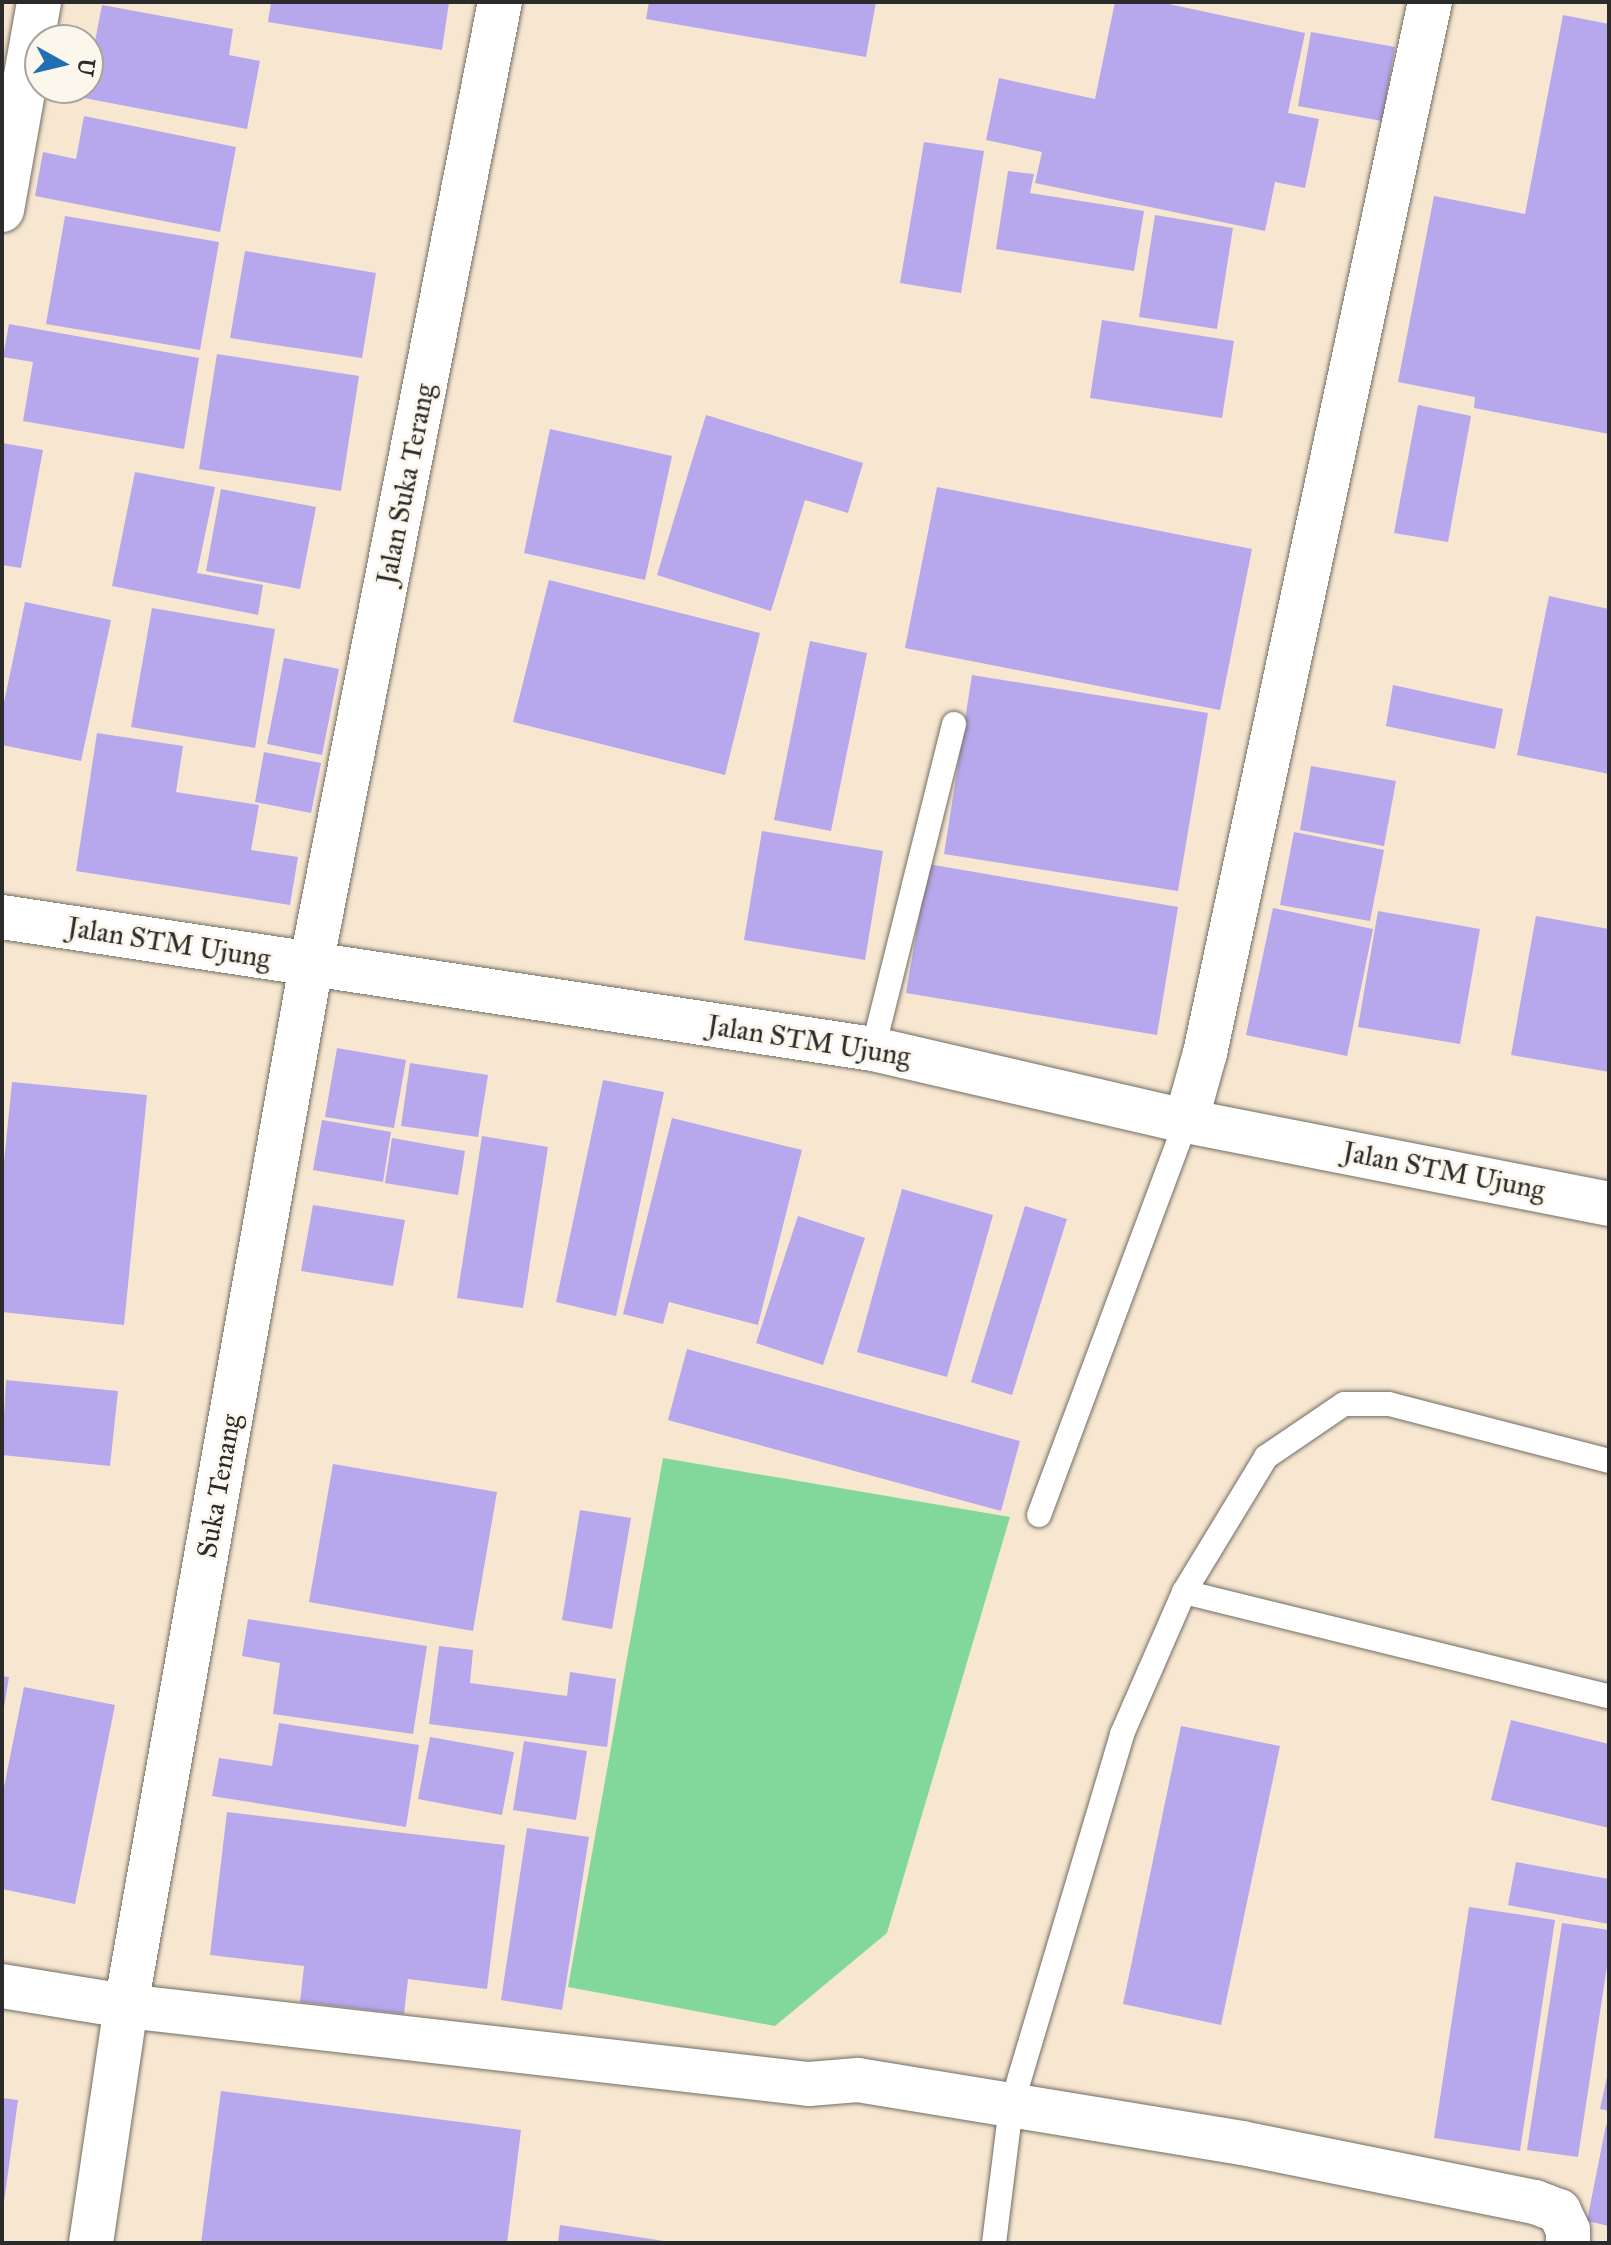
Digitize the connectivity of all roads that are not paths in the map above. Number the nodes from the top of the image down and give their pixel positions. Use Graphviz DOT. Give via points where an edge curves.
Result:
graph roads {
  1 [pos="39,2"];
  2 [pos="500,2"];
  3 [pos="1430,2"];
  4 [pos="2,210"];
  5 [pos="954,724"];
  6 [pos="2,917"];
  7 [pos="311,965"];
  8 [pos="873,1049"];
  9 [pos="1186,1121"];
  10 [pos="1609,1204"];
  11 [pos="1609,1461"];
  12 [pos="1039,1515"];
  13 [pos="1184,1592"];
  14 [pos="1609,1696"];
  15 [pos="2,1986"];
  16 [pos="126,2006"];
  17 [pos="1011,2107"];
  18 [pos="91,2243"];
  19 [pos="994,2243"];
  20 [pos="1568,2243"];
  1 -- 4 [label="street"];
  2 -- 7 [label="street, Jalan Suka Terang"];
  3 -- 9 [label="street" via="1205,1053"];
  5 -- 8 [label="lane"];
  6 -- 7 [label="street, Jalan STM Ujung"];
  7 -- 8 [label="street, Jalan STM Ujung"];
  7 -- 16 [label="street, Suka Tenang"];
  8 -- 9 [label="street, Jalan STM Ujung"];
  9 -- 10 [label="street, Jalan STM Ujung"];
  9 -- 12 [label="lane"];
  11 -- 13 [label="lane" via="1389,1404 1344,1404 1266,1457"];
  13 -- 14 [label="lane"];
  13 -- 17 [label="lane" via="1122,1734"];
  15 -- 16 [label="street"];
  16 -- 17 [label="street" via="809,2084 858,2080"];
  16 -- 18 [label="street, Suka Tenang"];
  17 -- 19 [label="lane"];
  17 -- 20 [label="street" via="1242,2143 1535,2202 1559,2211"];
}
